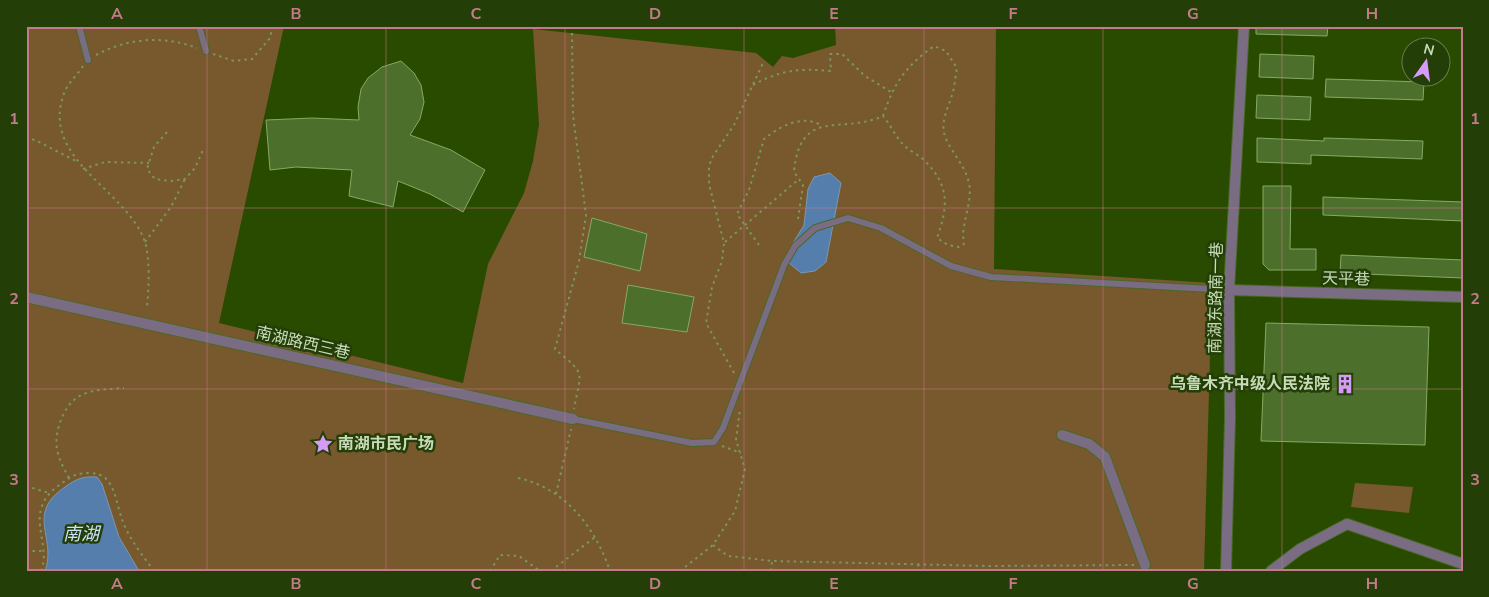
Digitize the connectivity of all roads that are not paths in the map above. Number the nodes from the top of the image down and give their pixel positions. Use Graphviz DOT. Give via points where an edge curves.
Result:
graph roads {
  1 [pos="79,26"];
  2 [pos="199,26"];
  3 [pos="1244,26"];
  4 [pos="206,52"];
  5 [pos="88,60"];
  6 [pos="1229,290"];
  7 [pos="26,297"];
  8 [pos="1463,297"];
  9 [pos="573,419"];
  10 [pos="1062,435"];
  11 [pos="1463,564"];
  12 [pos="1145,565"];
  13 [pos="1226,571"];
  14 [pos="1271,571"];
  1 -- 5 [label="lane"];
  2 -- 4 [label="lane"];
  3 -- 6 [label="street, 南湖东路南一巷"];
  6 -- 8 [label="street, 天平巷"];
  6 -- 9 [label="lane" via="991,277 951,266 881,228 848,218 815,228 796,246 784,264 723,428 714,442 692,443"];
  6 -- 13 [label="street, 南湖东路南一巷"];
  7 -- 9 [label="street, 南湖路西三巷"];
  10 -- 12 [label="street" via="1089,444 1105,457"];
  11 -- 14 [label="street" via="1347,524 1300,549"];
}
